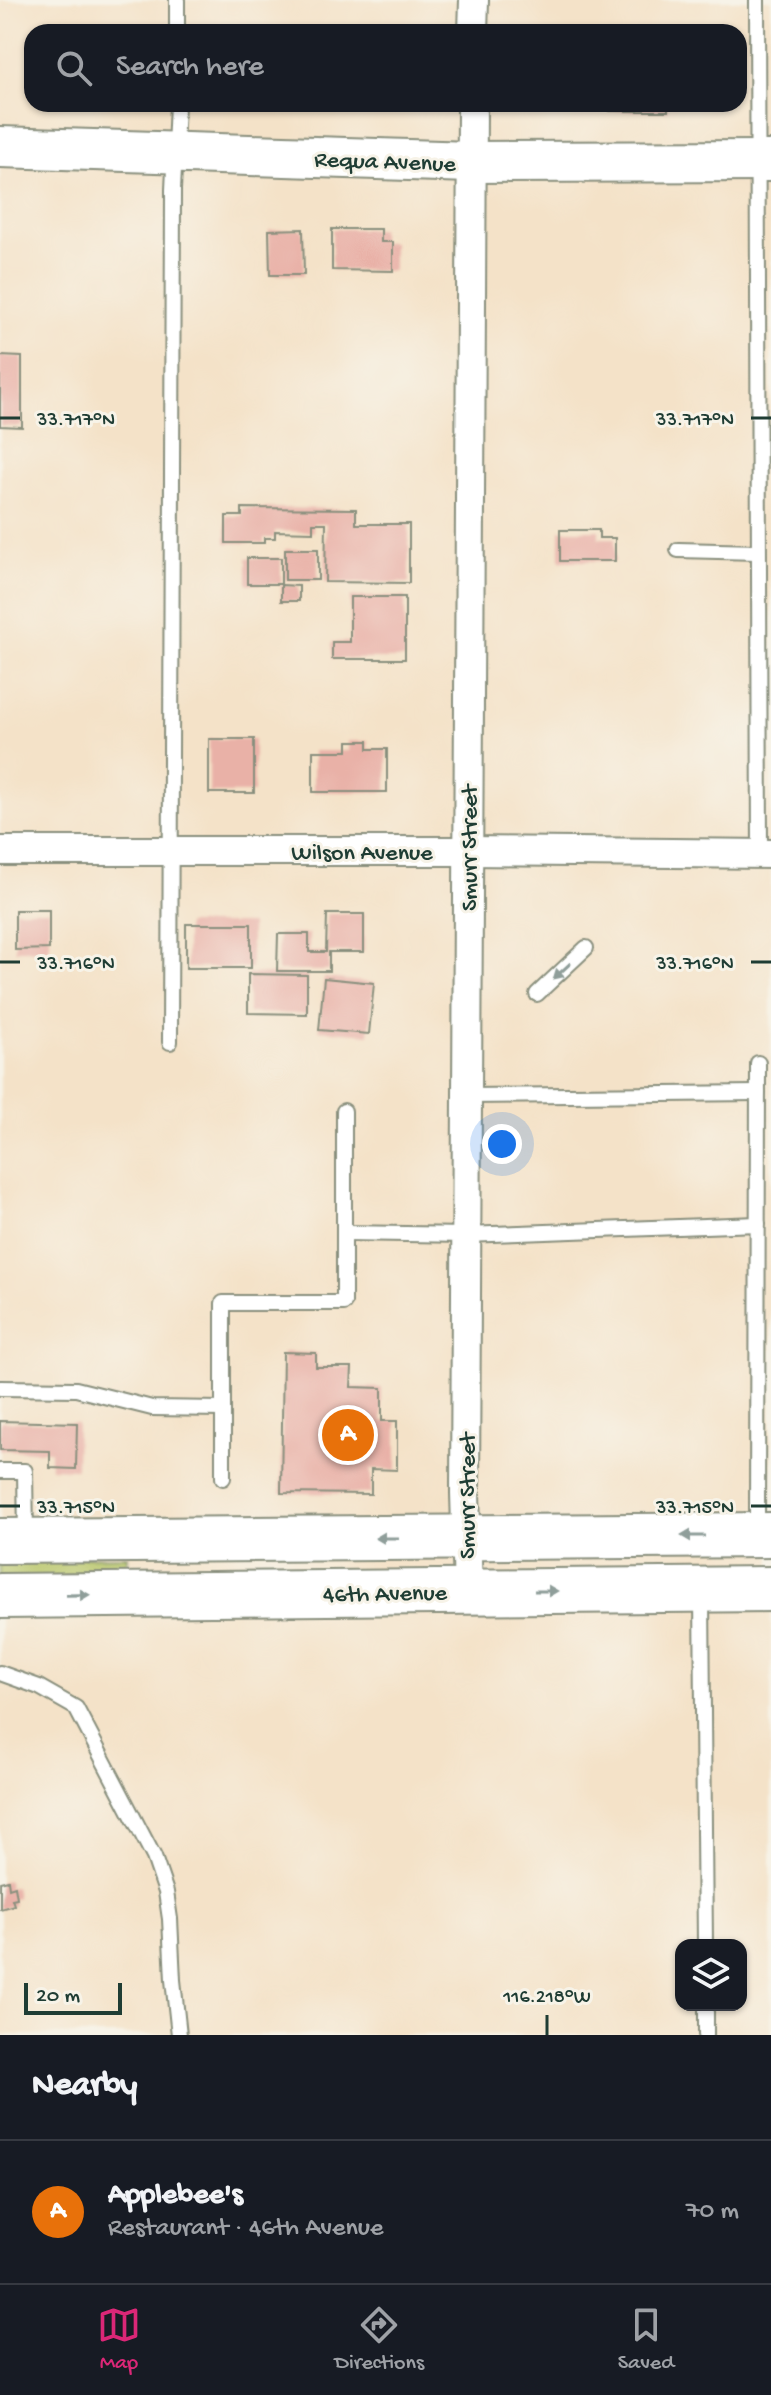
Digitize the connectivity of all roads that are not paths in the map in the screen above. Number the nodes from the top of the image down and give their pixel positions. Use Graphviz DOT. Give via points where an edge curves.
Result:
graph roads {
  1 [pos="177,0"];
  2 [pos="474,0"];
  3 [pos="757,0"];
  4 [pos="177,24"];
  5 [pos="473,24"];
  6 [pos="764,37"];
  7 [pos="176,112"];
  8 [pos="472,112"];
  9 [pos="0,147"];
  10 [pos="173,153"];
  11 [pos="764,161"];
  12 [pos="471,162"];
  13 [pos="678,550"];
  14 [pos="758,552"];
  15 [pos="0,851"];
  16 [pos="171,851"];
  17 [pos="468,851"];
  18 [pos="765,854"];
  19 [pos="586,948"];
  20 [pos="537,994"];
  21 [pos="170,1042"];
  22 [pos="758,1063"];
  23 [pos="758,1093"];
  24 [pos="467,1096"];
  25 [pos="344,1111"];
  26 [pos="758,1224"];
  27 [pos="345,1233"];
  28 [pos="466,1235"];
  29 [pos="0,1388"];
  30 [pos="223,1409"];
  31 [pos="0,1471"];
  32 [pos="223,1478"];
  33 [pos="764,1535"];
  34 [pos="465,1538"];
  35 [pos="13,1541"];
  36 [pos="771,1589"];
  37 [pos="702,1590"];
  38 [pos="468,1592"];
  39 [pos="0,1596"];
  40 [pos="0,1673"];
  41 [pos="705,1939"];
  42 [pos="706,2011"];
  43 [pos="179,2035"];
  44 [pos="706,2035"];
  1 -- 4 [label="lane"];
  2 -- 5 [label="street"];
  3 -- 6 [label="lane"];
  6 -- 11 [label="lane"];
  7 -- 10 [label="lane"];
  8 -- 12 [label="street, Smurr Street"];
  9 -- 10 [label="street, Requa Avenue"];
  10 -- 12 [label="street, Requa Avenue"];
  10 -- 16 [label="lane"];
  11 -- 12 [label="street, Requa Avenue"];
  11 -- 14 [label="lane"];
  12 -- 17 [label="street, Smurr Street"];
  13 -- 14 [label="lane"];
  14 -- 18 [label="lane"];
  15 -- 16 [label="street, Wilson Avenue"];
  16 -- 17 [label="street, Wilson Avenue"];
  16 -- 21 [label="lane"];
  17 -- 18 [label="street, Wilson Avenue"];
  17 -- 24 [label="street, Smurr Street"];
  19 -- 20 [label="lane, one-way"];
  22 -- 23 [label="lane"];
  23 -- 24 [label="lane"];
  23 -- 26 [label="lane"];
  24 -- 28 [label="street, Smurr Street"];
  25 -- 27 [label="lane"];
  26 -- 28 [label="lane"];
  26 -- 33 [label="lane"];
  27 -- 28 [label="lane"];
  27 -- 30 [label="lane" via="344,1303 223,1303"];
  28 -- 34 [label="street, Smurr Street"];
  29 -- 30 [label="lane" via="76,1389 152,1408"];
  30 -- 32 [label="lane"];
  31 -- 35 [label="lane" via="25,1471"];
  33 -- 34 [label="main road, one-way"];
  34 -- 35 [label="main road, one-way"];
  34 -- 38 [label="street, Smurr Street"];
  36 -- 37 [label="main road, 46th Avenue"];
  38 -- 37 [label="main road, 46th Avenue, one-way"];
  37 -- 41 [label="lane"];
  39 -- 38 [label="main road, 46th Avenue, one-way"];
  40 -- 43 [label="lane" via="76,1708 154,1857 170,1919"];
  42 -- 44 [label="lane"];
}
